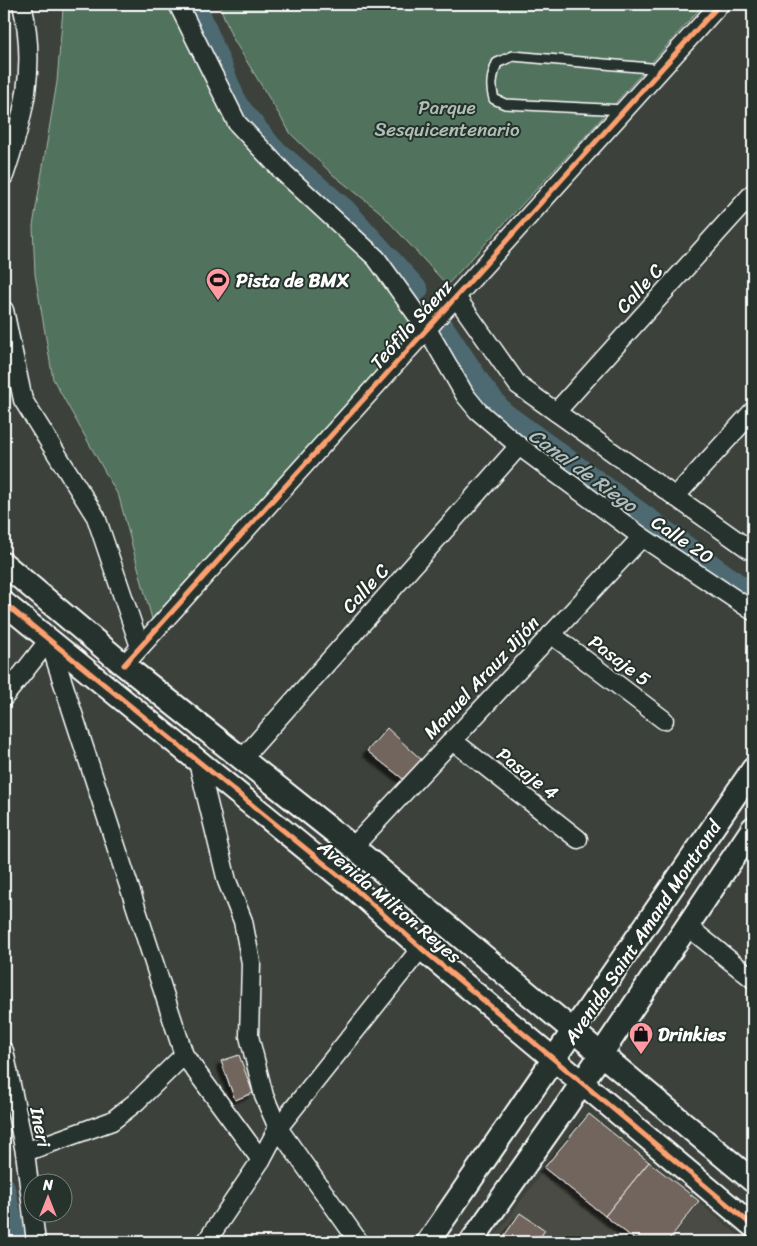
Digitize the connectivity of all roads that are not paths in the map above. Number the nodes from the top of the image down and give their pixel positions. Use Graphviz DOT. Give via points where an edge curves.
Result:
graph roads {
  1 [pos="22,4"];
  2 [pos="178,4"];
  3 [pos="720,4"];
  4 [pos="661,69"];
  5 [pos="624,110"];
  6 [pos="4,176"];
  7 [pos="753,193"];
  8 [pos="456,297"];
  9 [pos="4,310"];
  10 [pos="427,329"];
  11 [pos="753,411"];
  12 [pos="556,412"];
  13 [pos="519,446"];
  14 [pos="675,497"];
  15 [pos="642,538"];
  16 [pos="753,552"];
  17 [pos="4,564"];
  18 [pos="4,603"];
  19 [pos="753,612"];
  20 [pos="551,634"];
  21 [pos="49,640"];
  22 [pos="140,647"];
  23 [pos="124,665"];
  24 [pos="4,696"];
  25 [pos="664,720"];
  26 [pos="452,740"];
  27 [pos="243,758"];
  28 [pos="198,762"];
  29 [pos="753,769"];
  30 [pos="753,828"];
  31 [pos="578,839"];
  32 [pos="353,847"];
  33 [pos="687,926"];
  34 [pos="421,948"];
  35 [pos="753,979"];
  36 [pos="573,1032"];
  37 [pos="4,1051"];
  38 [pos="600,1054"];
  39 [pos="184,1055"];
  40 [pos="554,1060"];
  41 [pos="582,1082"];
  42 [pos="278,1128"];
  43 [pos="25,1152"];
  44 [pos="261,1160"];
  45 [pos="753,1181"];
  46 [pos="753,1226"];
  47 [pos="36,1242"];
  48 [pos="206,1242"];
  49 [pos="359,1242"];
  50 [pos="428,1242"];
  51 [pos="470,1242"];
  1 -- 6 [label="street" via="28,28 29,83"];
  2 -- 10 [label="street, Calle 20" via="237,122 284,173 376,258"];
  3 -- 4 [label="street, Teófilo Sáenz"];
  4 -- 5 [label="street, Teófilo Sáenz"];
  4 -- 5 [label="lane" via="513,56 497,63 492,74 494,100 505,104"];
  5 -- 8 [label="street, Teófilo Sáenz"];
  7 -- 12 [label="street, Calle C"];
  8 -- 10 [label="street, Teófilo Sáenz"];
  8 -- 12 [label="street, Calle 20" via="518,385"];
  9 -- 22 [label="street" via="23,400 96,517"];
  10 -- 13 [label="street, Calle 20" via="465,395 478,411"];
  10 -- 22 [label="street, Teófilo Sáenz"];
  11 -- 14 [label="street"];
  12 -- 14 [label="street, Calle 20"];
  13 -- 15 [label="street, Calle 20"];
  13 -- 27 [label="street, Calle C"];
  14 -- 16 [label="street, Calle 20"];
  15 -- 19 [label="street, Calle 20"];
  15 -- 20 [label="street, Manuel Arauz Jijón"];
  17 -- 23 [label="street, Avenida Milton Reyes"];
  18 -- 21 [label="street, Avenida Milton Reyes"];
  20 -- 25 [label="street, Pasaje 5"];
  20 -- 26 [label="street, Manuel Arauz Jijón"];
  21 -- 24 [label="street"];
  21 -- 28 [label="street, Avenida Milton Reyes"];
  21 -- 39 [label="street"];
  22 -- 23 [label="street, Teófilo Sáenz"];
  23 -- 27 [label="street, Avenida Milton Reyes"];
  26 -- 31 [label="street, Pasaje 4"];
  26 -- 32 [label="street, Manuel Arauz Jijón"];
  27 -- 32 [label="street, Avenida Milton Reyes"];
  28 -- 34 [label="street, Avenida Milton Reyes" via="354,888"];
  28 -- 42 [label="street" via="227,881 243,922 251,963 249,1036 264,1096"];
  29 -- 36 [label="street, Avenida Saint Amand Montrond"];
  30 -- 33 [label="street, Avenida Saint Amand Montrond"];
  32 -- 36 [label="street, Avenida Milton Reyes"];
  33 -- 35 [label="street"];
  33 -- 38 [label="street, Avenida Saint Amand Montrond"];
  34 -- 40 [label="street, Avenida Milton Reyes"];
  34 -- 42 [label="street"];
  36 -- 38 [label="street, Avenida Milton Reyes"];
  36 -- 40 [label="street, Avenida Saint Amand Montrond"];
  37 -- 43 [label="street, Ineri"];
  38 -- 41 [label="street, Avenida Saint Amand Montrond"];
  38 -- 45 [label="street, Avenida Milton Reyes"];
  39 -- 43 [label="street" via="112,1121"];
  39 -- 44 [label="street"];
  40 -- 41 [label="street, Avenida Milton Reyes"];
  40 -- 50 [label="street, Avenida Saint Amand Montrond"];
  41 -- 46 [label="street, Avenida Milton Reyes"];
  41 -- 51 [label="street, Avenida Saint Amand Montrond"];
  42 -- 44 [label="street"];
  42 -- 49 [label="street"];
  43 -- 47 [label="street, Ineri"];
  44 -- 48 [label="street"];
}
